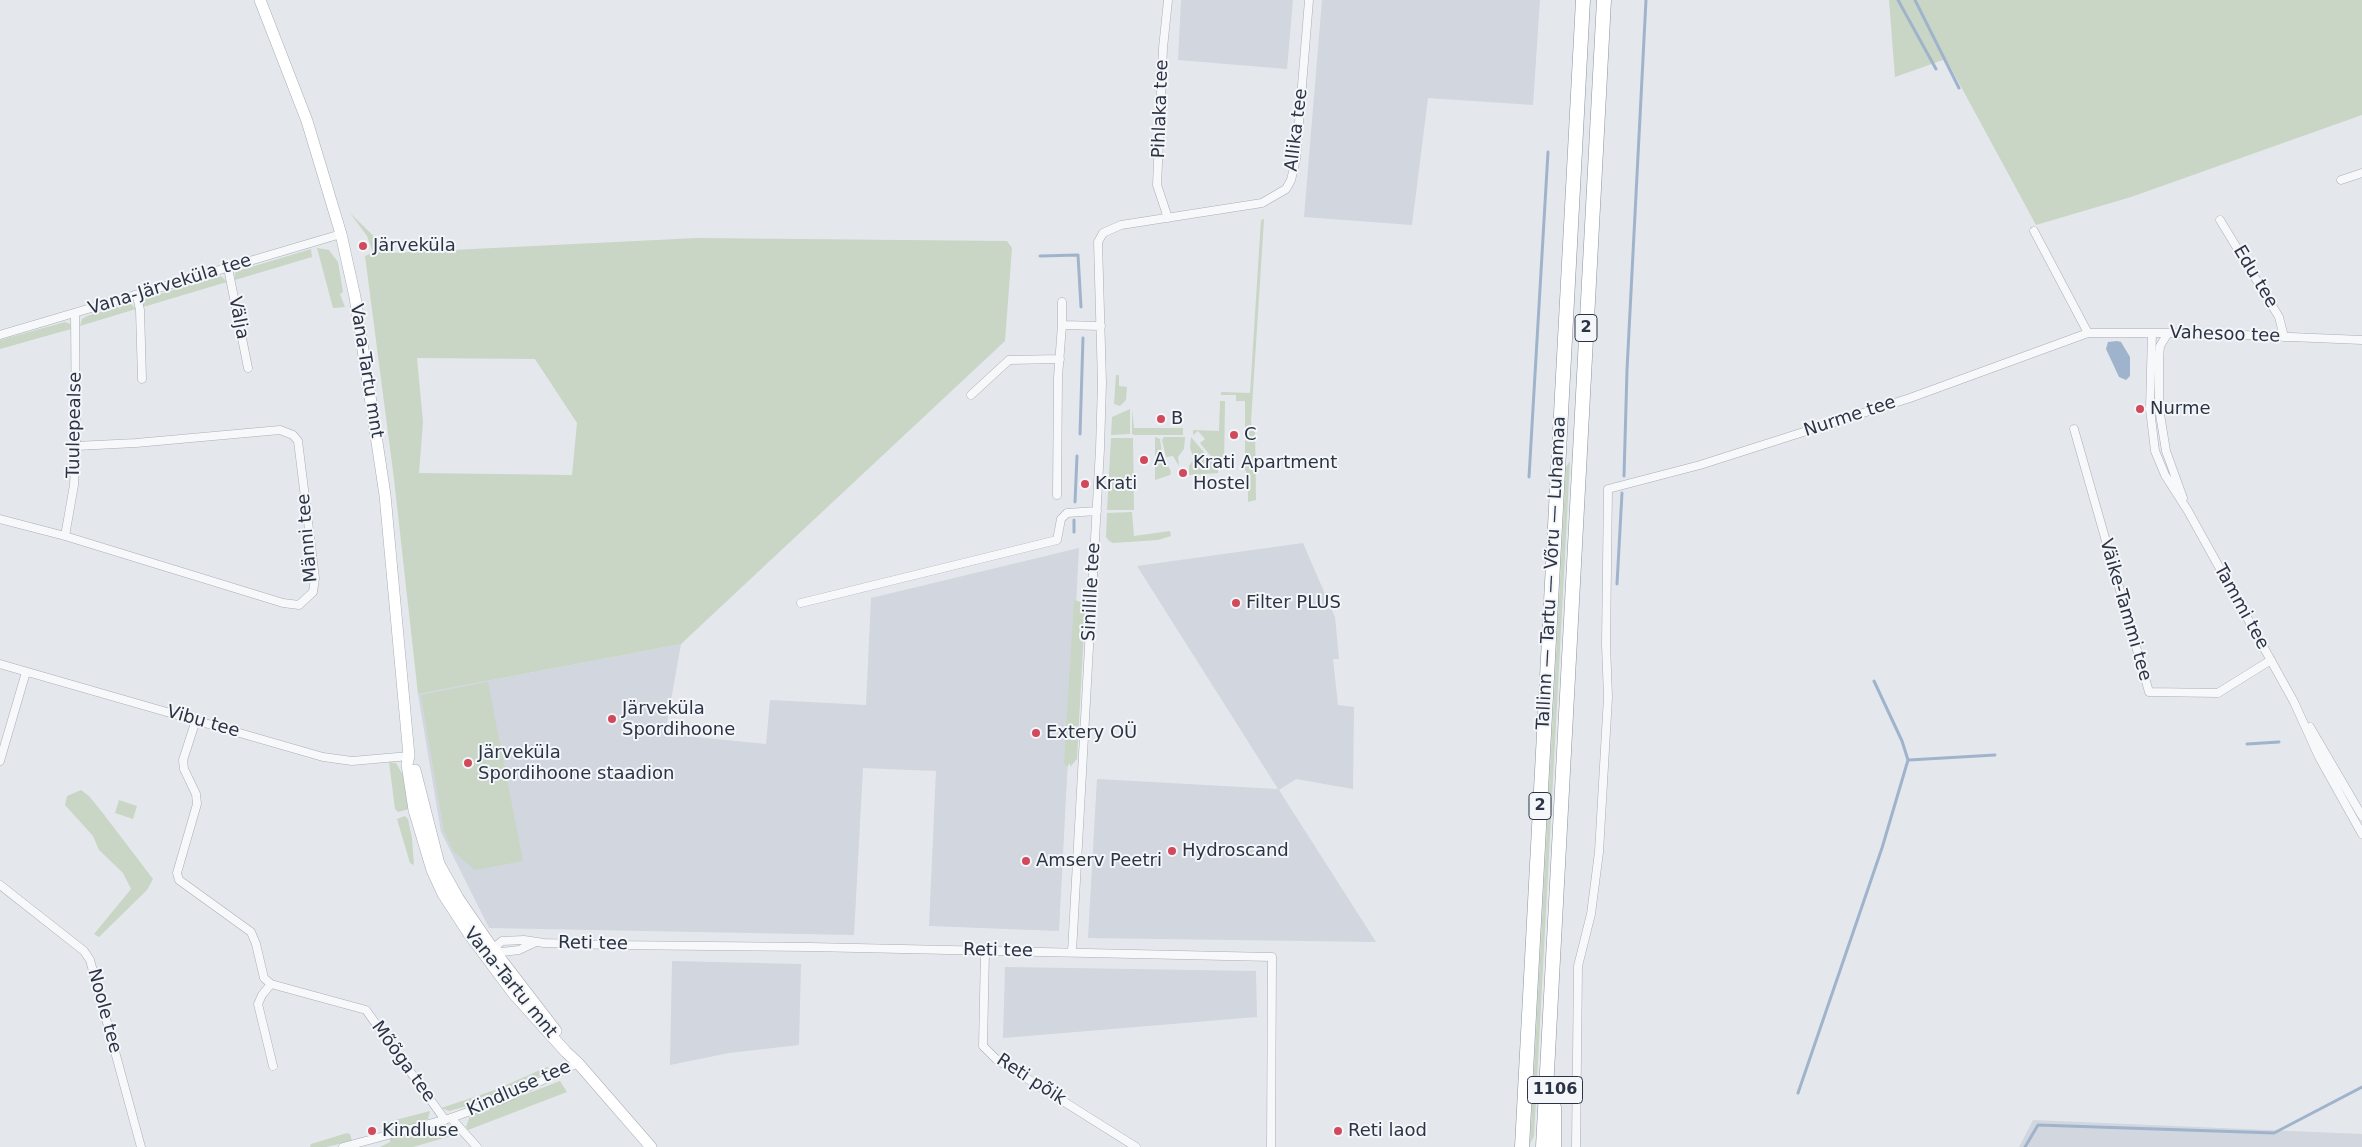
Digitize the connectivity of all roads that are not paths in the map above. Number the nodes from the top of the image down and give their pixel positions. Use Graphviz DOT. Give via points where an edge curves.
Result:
graph roads {
  1 [pos="260,0"];
  2 [pos="1168,0"];
  3 [pos="1309,0"];
  4 [pos="1583,0"];
  5 [pos="1604,0"];
  6 [pos="2362,173"];
  7 [pos="2341,180"];
  8 [pos="1168,218"];
  9 [pos="2220,220"];
  10 [pos="2034,231"];
  11 [pos="1103,233"];
  12 [pos="341,234"];
  13 [pos="228,268"];
  14 [pos="137,296"];
  15 [pos="1062,302"];
  16 [pos="75,314"];
  17 [pos="1062,325"];
  18 [pos="1101,326"];
  19 [pos="2088,333"];
  20 [pos="2152,333"];
  21 [pos="2168,333"];
  22 [pos="0,335"];
  23 [pos="2284,337"];
  24 [pos="2362,340"];
  25 [pos="1060,359"];
  26 [pos="248,368"];
  27 [pos="142,379"];
  28 [pos="971,395"];
  29 [pos="2074,429"];
  30 [pos="76,446"];
  31 [pos="1057,495"];
  32 [pos="1097,511"];
  33 [pos="2188,511"];
  34 [pos="0,519"];
  35 [pos="65,536"];
  36 [pos="801,603"];
  37 [pos="2271,660"];
  38 [pos="0,664"];
  39 [pos="26,672"];
  40 [pos="2294,702"];
  41 [pos="196,720"];
  42 [pos="409,756"];
  43 [pos="0,761"];
  44 [pos="2362,816"];
  45 [pos="2362,834"];
  46 [pos="0,885"];
  47 [pos="985,951"];
  48 [pos="488,952"];
  49 [pos="1072,952"];
  50 [pos="270,984"];
  51 [pos="1549,1034"];
  52 [pos="578,1063"];
  53 [pos="273,1066"];
  54 [pos="448,1119"];
  55 [pos="141,1147"];
  56 [pos="343,1147"];
  57 [pos="477,1147"];
  58 [pos="651,1147"];
  59 [pos="1136,1147"];
  60 [pos="1271,1147"];
  61 [pos="1522,1147"];
  62 [pos="1543,1147"];
  63 [pos="1554,1147"];
  64 [pos="1576,1147"];
  1 -- 12 [label="street, Vana-Tartu mnt" via="307,121"];
  2 -- 8 [label="street, Pihlaka tee" via="1157,185"];
  3 -- 8 [label="street, Allika tee" via="1296,159 1286,189 1262,203"];
  4 -- 61 [label="highway, Tallinn — Tartu — Võru — Luhamaa / 2"];
  5 -- 51 [label="highway, Tallinn — Tartu — Võru — Luhamaa / 2"];
  6 -- 7 [label="street"];
  8 -- 11 [label="street, Allika tee" via="1120,225"];
  9 -- 23 [label="street, Edu tee" via="2279,317"];
  10 -- 19 [label="street"];
  11 -- 18 [label="street, Sinilille tee" via="1097,255"];
  12 -- 13 [label="street, Vana-Järveküla tee"];
  12 -- 42 [label="street, Vana-Tartu mnt" via="355,297 385,495"];
  13 -- 14 [label="street, Vana-Järveküla tee"];
  13 -- 26 [label="street, Välja"];
  14 -- 16 [label="street, Vana-Järveküla tee"];
  14 -- 27 [label="street"];
  15 -- 17 [label="street"];
  16 -- 22 [label="street, Vana-Järveküla tee"];
  16 -- 30 [label="street, Tuulepealse"];
  17 -- 18 [label="street"];
  17 -- 25 [label="street"];
  18 -- 32 [label="street, Sinilille tee"];
  19 -- 20 [label="street, Vahesoo tee"];
  19 -- 64 [label="street, Nurme tee" via="1901,401 1700,465 1608,489 1608,697 1599,852 1591,914 1578,966"];
  20 -- 21 [label="street, Vahesoo tee"];
  20 -- 33 [label="street, Tammi tee" via="2150,409 2156,451 2165,475"];
  21 -- 23 [label="street, Vahesoo tee"];
  21 -- 33 [label="street, Tammi tee" via="2160,346 2159,359 2161,430 2172,473"];
  23 -- 24 [label="street, Vahesoo tee"];
  25 -- 28 [label="street" via="1009,360"];
  25 -- 31 [label="street"];
  29 -- 37 [label="street, Väike-Tammi tee" via="2149,692 2218,693"];
  30 -- 35 [label="street, Tuulepealse" via="74,485"];
  30 -- 35 [label="street, Männi tee" via="280,430 293,435 298,441 315,578 313,592 298,605 283,603"];
  32 -- 36 [label="street" via="1067,513 1061,519 1057,540"];
  32 -- 49 [label="street, Sinilille tee"];
  33 -- 37 [label="street, Tammi tee"];
  34 -- 35 [label="street, Männi tee"];
  37 -- 40 [label="street, Tammi tee"];
  38 -- 39 [label="street, Vibu tee"];
  39 -- 41 [label="street, Vibu tee"];
  39 -- 43 [label="street"];
  40 -- 44 [label="street, Tammi tee"];
  40 -- 45 [label="street, Tammi tee"];
  41 -- 42 [label="street, Vibu tee" via="345,761"];
  41 -- 50 [label="street" via="183,760 197,804 177,874 183,885 251,932 264,978"];
  42 -- 48 [label="street, Vana-Tartu mnt" via="407,764 414,810 432,870 443,894"];
  46 -- 55 [label="street, Noole tee" via="84,951 90,960"];
  47 -- 48 [label="street, Reti tee" via="534,943 524,940 502,941"];
  47 -- 49 [label="street, Reti tee"];
  47 -- 59 [label="street, Reti põik" via="983,1046 996,1059"];
  48 -- 52 [label="street, Vana-Tartu mnt" via="524,1006"];
  49 -- 60 [label="street, Reti tee" via="1272,957"];
  50 -- 53 [label="street" via="258,1004"];
  50 -- 54 [label="street, Mõõga tee" via="366,1010"];
  51 -- 62 [label="highway, Tallinn — Tartu — Võru — Luhamaa / 2"];
  51 -- 63 [label="highway, 1106" via="1556,1062"];
  52 -- 54 [label="street, Kindluse tee" via="506,1098"];
  52 -- 58 [label="street, Vana-Tartu mnt"];
  54 -- 56 [label="street, Kindluse tee"];
  54 -- 57 [label="street, Mõõga tee"];
}
